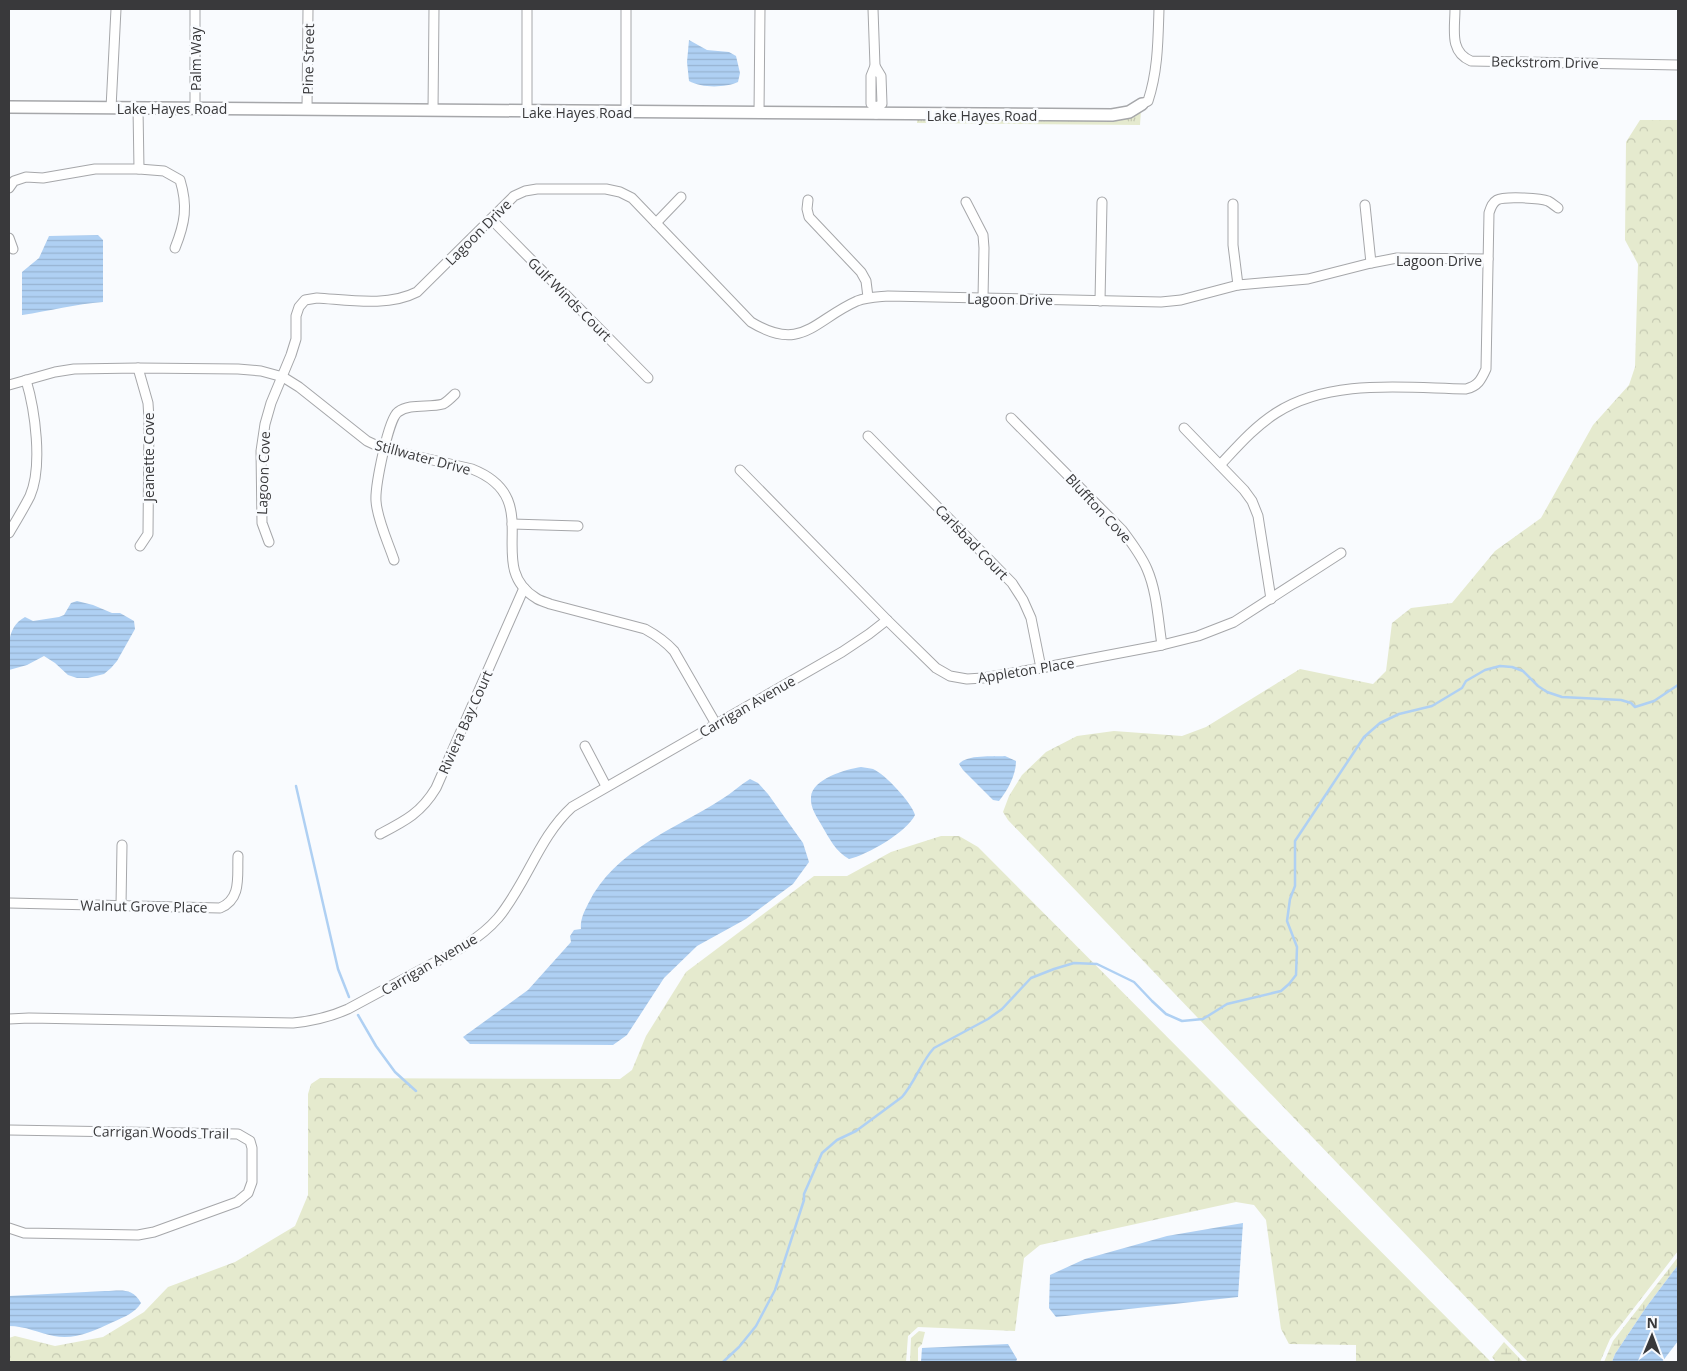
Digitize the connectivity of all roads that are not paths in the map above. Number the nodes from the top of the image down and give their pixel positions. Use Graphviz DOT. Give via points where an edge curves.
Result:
graph roads {
  1 [pos="116,9"];
  2 [pos="195,9"];
  3 [pos="308,9"];
  4 [pos="434,9"];
  5 [pos="527,9"];
  6 [pos="626,9"];
  7 [pos="760,9"];
  8 [pos="873,9"];
  9 [pos="1159,9"];
  10 [pos="1455,9"];
  11 [pos="1678,65"];
  12 [pos="1142,104"];
  13 [pos="9,107"];
  14 [pos="111,108"];
  15 [pos="138,108"];
  16 [pos="195,109"];
  17 [pos="307,109"];
  18 [pos="433,110"];
  19 [pos="876,110"];
  20 [pos="527,112"];
  21 [pos="626,112"];
  22 [pos="759,113"];
  23 [pos="139,169"];
  24 [pos="9,188"];
  25 [pos="681,197"];
  26 [pos="808,200"];
  27 [pos="966,202"];
  28 [pos="1102,202"];
  29 [pos="1232,204"];
  30 [pos="1365,205"];
  31 [pos="1558,208"];
  32 [pos="491,219"];
  33 [pos="656,223"];
  34 [pos="9,238"];
  35 [pos="175,248"];
  36 [pos="13,249"];
  37 [pos="1488,259"];
  38 [pos="1371,263"];
  39 [pos="1238,285"];
  40 [pos="868,298"];
  41 [pos="983,298"];
  42 [pos="1100,301"];
  43 [pos="138,368"];
  44 [pos="283,377"];
  45 [pos="648,378"];
  46 [pos="26,380"];
  47 [pos="9,385"];
  48 [pos="455,394"];
  49 [pos="1011,418"];
  50 [pos="1184,428"];
  51 [pos="868,436"];
  52 [pos="384,449"];
  53 [pos="1220,466"];
  54 [pos="740,470"];
  55 [pos="512,524"];
  56 [pos="578,526"];
  57 [pos="9,533"];
  58 [pos="269,542"];
  59 [pos="140,546"];
  60 [pos="1341,553"];
  61 [pos="394,560"];
  62 [pos="524,588"];
  63 [pos="1272,599"];
  64 [pos="886,620"];
  65 [pos="1162,645"];
  66 [pos="1041,668"];
  67 [pos="716,724"];
  68 [pos="585,746"];
  69 [pos="606,786"];
  70 [pos="380,834"];
  71 [pos="122,845"];
  72 [pos="238,856"];
  73 [pos="9,903"];
  74 [pos="121,905"];
  75 [pos="9,1020"];
  76 [pos="9,1130"];
  77 [pos="9,1228"];
  1 -- 14 [label="street"];
  2 -- 16 [label="street, Palm Way"];
  3 -- 17 [label="street, Pine Street"];
  4 -- 18 [label="street"];
  5 -- 20 [label="street"];
  6 -- 21 [label="street"];
  7 -- 22 [label="street"];
  8 -- 19 [label="street" via="871,104"];
  9 -- 12 [label="street" via="1154,84 1148,101"];
  10 -- 11 [label="street, Beckstrom Drive" via="1457,51 1471,61"];
  12 -- 19 [label="street, Lake Hayes Road" via="1129,112 1112,116"];
  13 -- 14 [label="street, Lake Hayes Road"];
  14 -- 15 [label="street, Lake Hayes Road"];
  15 -- 16 [label="street, Lake Hayes Road"];
  15 -- 23 [label="street"];
  16 -- 17 [label="street, Lake Hayes Road"];
  17 -- 18 [label="street, Lake Hayes Road"];
  18 -- 20 [label="street, Lake Hayes Road"];
  19 -- 22 [label="street, Lake Hayes Road"];
  20 -- 21 [label="street, Lake Hayes Road"];
  21 -- 22 [label="street, Lake Hayes Road"];
  23 -- 24 [label="street" via="96,169 26,178 14,181"];
  23 -- 35 [label="street" via="164,171 180,180 185,197 183,228"];
  25 -- 33 [label="street"];
  26 -- 40 [label="street" via="809,217 861,272"];
  27 -- 41 [label="street" via="983,236"];
  28 -- 42 [label="street"];
  29 -- 39 [label="street" via="1232,245"];
  30 -- 38 [label="street"];
  31 -- 37 [label="street" via="1541,199 1496,200 1489,213"];
  32 -- 33 [label="street, Lagoon Drive" via="514,196 525,191 606,189 632,198"];
  32 -- 44 [label="street, Lagoon Drive" via="417,292 407,297 393,301 305,300 298,307 296,339"];
  32 -- 45 [label="street, Gulf Winds Court"];
  33 -- 40 [label="street, Lagoon Drive" via="751,322 775,334 803,333 849,305"];
  34 -- 36 [label="street"];
  37 -- 38 [label="street, Lagoon Drive" via="1414,257"];
  37 -- 53 [label="street, Lagoon Drive" via="1486,369 1475,386 1466,389 1359,388 1318,395 1276,413 1255,429"];
  38 -- 39 [label="street, Lagoon Drive" via="1308,279"];
  39 -- 42 [label="street, Lagoon Drive" via="1181,300"];
  40 -- 41 [label="street, Lagoon Drive"];
  41 -- 42 [label="street, Lagoon Drive"];
  43 -- 44 [label="street, Stillwater Drive" via="238,369"];
  43 -- 46 [label="street, Stillwater Drive" via="74,369"];
  43 -- 59 [label="street, Jeanette Cove" via="149,419 148,534"];
  44 -- 52 [label="street, Stillwater Drive" via="367,441"];
  44 -- 58 [label="street, Lagoon Cove" via="271,404 262,451 262,523"];
  46 -- 47 [label="street, Stillwater Drive"];
  46 -- 57 [label="street" via="35,422 36,474 30,495"];
  48 -- 52 [label="street" via="444,404 398,412 392,418"];
  49 -- 65 [label="street, Bluffton Cove" via="1122,530 1136,549 1147,569 1153,591"];
  50 -- 53 [label="street"];
  51 -- 66 [label="street, Carlsbad Court" via="1012,583 1031,618"];
  52 -- 55 [label="street, Stillwater Drive" via="484,474 508,497"];
  52 -- 61 [label="street" via="376,500"];
  53 -- 63 [label="street" via="1252,500 1258,516"];
  54 -- 64 [label="street, Appleton Place"];
  55 -- 56 [label="street"];
  55 -- 62 [label="street, Stillwater Drive" via="512,563"];
  60 -- 63 [label="street, Appleton Place"];
  62 -- 67 [label="street, Stillwater Drive" via="550,604 645,629 667,642"];
  62 -- 70 [label="street, Riviera Bay Court" via="428,802 400,824"];
  63 -- 65 [label="street, Appleton Place" via="1234,622"];
  64 -- 66 [label="street, Appleton Place" via="936,668 950,676 983,678"];
  64 -- 67 [label="street, Carrigan Avenue" via="842,652"];
  65 -- 66 [label="street, Appleton Place"];
  67 -- 69 [label="street, Carrigan Avenue"];
  68 -- 69 [label="street"];
  69 -- 75 [label="street, Carrigan Avenue" via="561,817 514,897 479,935 461,948 332,1016 293,1023"];
  71 -- 74 [label="street"];
  72 -- 74 [label="street, Walnut Grove Place" via="234,898 220,908"];
  73 -- 74 [label="street, Walnut Grove Place"];
  76 -- 77 [label="street, Carrigan Woods Trail" via="238,1134 250,1141 252,1148 252,1182 248,1193 237,1202 154,1232 138,1235 24,1233"];
}
